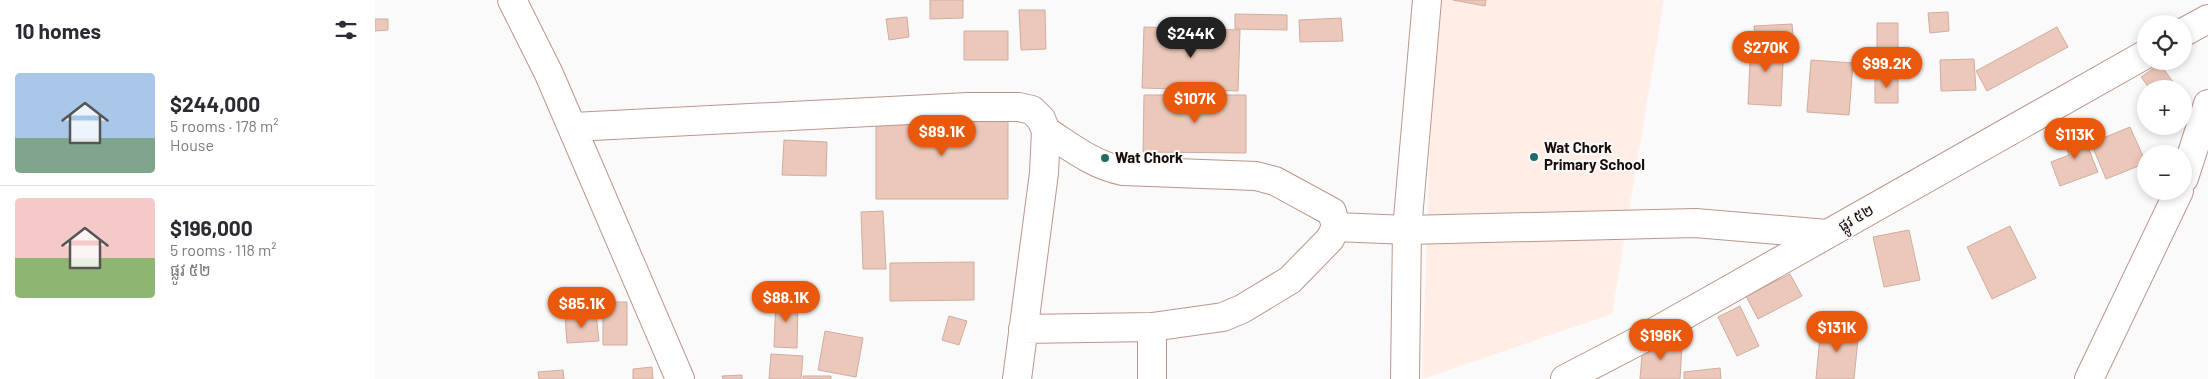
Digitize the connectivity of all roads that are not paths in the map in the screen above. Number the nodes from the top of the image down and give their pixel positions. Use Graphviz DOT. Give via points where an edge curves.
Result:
graph roads {
  1 [pos="513,0"];
  2 [pos="1427,0"];
  3 [pos="2208,19"];
  4 [pos="2192,28"];
  5 [pos="2137,59"];
  6 [pos="2208,104"];
  7 [pos="573,127"];
  8 [pos="1046,131"];
  9 [pos="2192,153"];
  10 [pos="2175,200"];
  11 [pos="1336,227"];
  12 [pos="1407,230"];
  13 [pos="1827,234"];
  14 [pos="1152,327"];
  15 [pos="1023,329"];
  16 [pos="680,379"];
  17 [pos="1017,379"];
  18 [pos="1152,379"];
  19 [pos="1405,379"];
  20 [pos="1565,379"];
  21 [pos="2089,379"];
  1 -- 7 [label="street"];
  2 -- 12 [label="street"];
  3 -- 4 [label="street"];
  5 -- 13 [label="street, ផ្លូវ ៥២"];
  6 -- 9 [label="street"];
  7 -- 8 [label="street" via="891,110 1019,107 1032,110"];
  7 -- 16 [label="street"];
  8 -- 11 [label="street" via="1107,168 1257,176 1275,181 1332,212"];
  8 -- 15 [label="street" via="1044,173"];
  10 -- 21 [label="street"];
  11 -- 12 [label="street"];
  11 -- 14 [label="street" via="1330,239 1291,280 1242,309 1223,317"];
  12 -- 13 [label="street" via="1695,223"];
  12 -- 19 [label="street"];
  13 -- 20 [label="street, ផ្លូវ ៥២"];
  14 -- 15 [label="street"];
  14 -- 18 [label="street"];
  15 -- 17 [label="street"];
}
